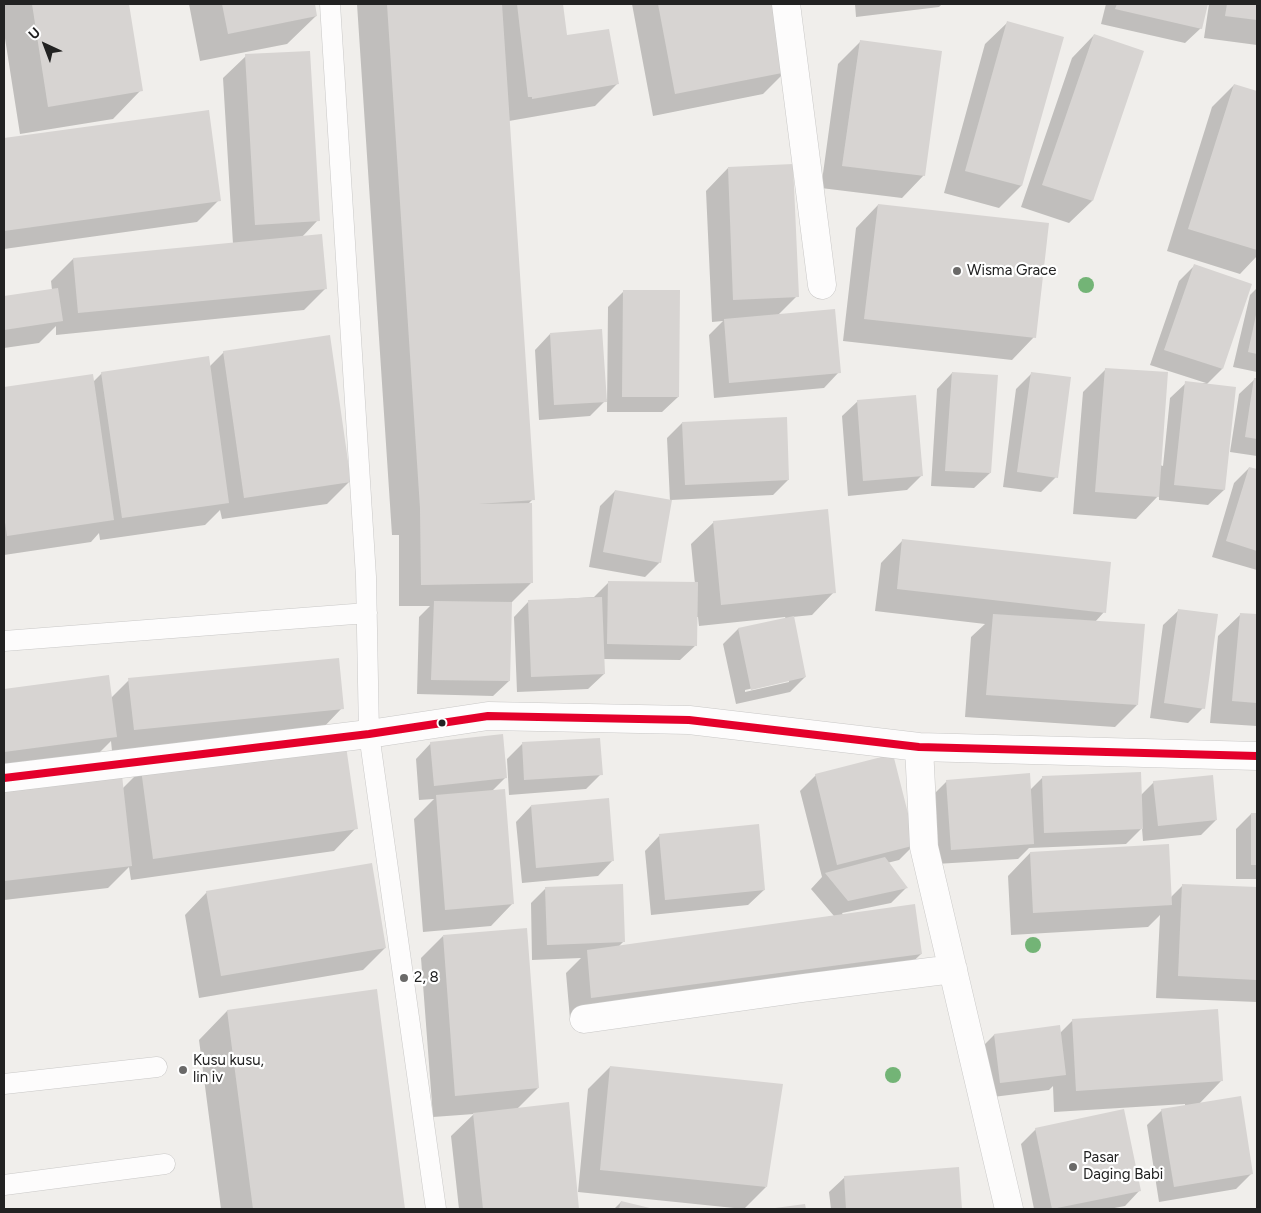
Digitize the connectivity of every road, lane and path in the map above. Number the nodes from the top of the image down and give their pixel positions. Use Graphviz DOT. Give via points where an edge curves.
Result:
graph roads {
  1 [pos="330,4"];
  2 [pos="786,4"];
  3 [pos="822,285"];
  4 [pos="367,613"];
  5 [pos="4,641"];
  6 [pos="370,734"];
  7 [pos="919,746"];
  8 [pos="1257,756"];
  9 [pos="4,778"];
  10 [pos="953,969"];
  11 [pos="584,1019"];
  12 [pos="157,1066"];
  13 [pos="4,1084"];
  14 [pos="165,1164"];
  15 [pos="4,1185"];
  16 [pos="436,1209"];
  17 [pos="1009,1209"];
  1 -- 4 [label="lane"];
  2 -- 3 [label="street"];
  4 -- 5 [label="lane"];
  4 -- 6 [label="lane"];
  6 -- 7 [label="street" via="488,716 699,721"];
  6 -- 9 [label="street"];
  6 -- 16 [label="lane"];
  7 -- 8 [label="street"];
  7 -- 10 [label="street" via="924,847"];
  10 -- 11 [label="street"];
  10 -- 17 [label="street"];
  12 -- 13 [label="lane"];
  14 -- 15 [label="lane"];
}
